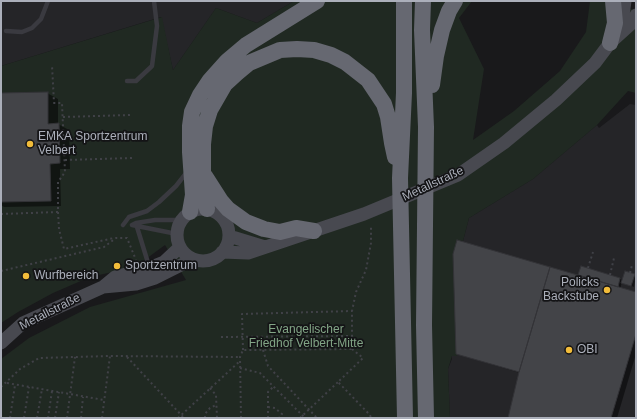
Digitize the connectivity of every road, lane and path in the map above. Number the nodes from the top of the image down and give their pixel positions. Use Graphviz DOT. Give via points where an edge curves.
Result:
graph roads {
  1 [pos="48,1"];
  2 [pos="154,1"];
  3 [pos="317,1"];
  4 [pos="404,1"];
  5 [pos="423,1"];
  6 [pos="455,1"];
  7 [pos="613,1"];
  8 [pos="625,1"];
  9 [pos="636,15"];
  10 [pos="6,31"];
  11 [pos="610,43"];
  12 [pos="52,65"];
  13 [pos="127,81"];
  14 [pos="130,115"];
  15 [pos="63,117"];
  16 [pos="426,127"];
  17 [pos="132,158"];
  18 [pos="65,160"];
  19 [pos="197,170"];
  20 [pos="400,178"];
  21 [pos="207,210"];
  22 [pos="58,212"];
  23 [pos="1,214"];
  24 [pos="186,216"];
  25 [pos="123,225"];
  26 [pos="137,227"];
  27 [pos="371,228"];
  28 [pos="314,231"];
  29 [pos="229,236"];
  30 [pos="116,238"];
  31 [pos="178,241"];
  32 [pos="265,247"];
  33 [pos="222,252"];
  34 [pos="592,252"];
  35 [pos="614,258"];
  36 [pos="193,259"];
  37 [pos="136,260"];
  38 [pos="632,265"];
  39 [pos="150,268"];
  40 [pos="588,268"];
  41 [pos="1,271"];
  42 [pos="630,273"];
  43 [pos="610,275"];
  44 [pos="103,287"];
  45 [pos="352,311"];
  46 [pos="352,336"];
  47 [pos="242,337"];
  48 [pos="221,338"];
  49 [pos="1,343"];
  50 [pos="263,349"];
  51 [pos="352,349"];
  52 [pos="243,350"];
  53 [pos="110,356"];
  54 [pos="128,356"];
  55 [pos="75,357"];
  56 [pos="240,357"];
  57 [pos="240,361"];
  58 [pos="240,368"];
  59 [pos="338,382"];
  60 [pos="7,383"];
  61 [pos="15,385"];
  62 [pos="274,386"];
  63 [pos="29,387"];
  64 [pos="1,388"];
  65 [pos="210,388"];
  66 [pos="42,389"];
  67 [pos="52,391"];
  68 [pos="59,392"];
  69 [pos="70,394"];
  70 [pos="83,397"];
  71 [pos="104,400"];
  72 [pos="216,405"];
  73 [pos="268,407"];
  74 [pos="309,409"];
  75 [pos="181,415"];
  76 [pos="302,416"];
  77 [pos="10,418"];
  78 [pos="24,418"];
  79 [pos="37,418"];
  80 [pos="48,418"];
  81 [pos="55,418"];
  82 [pos="67,418"];
  83 [pos="81,418"];
  84 [pos="102,418"];
  85 [pos="178,418"];
  86 [pos="184,418"];
  87 [pos="205,418"];
  88 [pos="216,418"];
  89 [pos="242,418"];
  90 [pos="268,418"];
  91 [pos="279,418"];
  92 [pos="300,418"];
  93 [pos="305,418"];
  94 [pos="317,418"];
  95 [pos="371,418"];
  96 [pos="405,418"];
  97 [pos="426,418"];
  1 -- 10 [label="lane" via="41,20 32,28 22,32"];
  2 -- 13 [label="lane" via="157,26 152,66 136,81"];
  3 -- 19 [label="highway" via="246,45 210,80 192,112 190,126"];
  4 -- 20 [label="highway" via="404,93"];
  5 -- 16 [label="highway"];
  6 -- 16 [label="highway" via="449,11 438,50"];
  7 -- 11 [label="highway" via="615,23"];
  8 -- 11 [label="main road, Metallstraße" via="623,15"];
  9 -- 11 [label="main road, Metallstraße" via="633,22"];
  11 -- 28 [label="main road, Metallstraße" via="595,63 556,100 504,143 458,175 364,214"];
  12 -- 15 [label="path" via="54,103 62,103"];
  14 -- 15 [label="path"];
  15 -- 18 [label="path"];
  16 -- 97 [label="highway"];
  17 -- 18 [label="path"];
  18 -- 22 [label="path" via="65,172 58,182"];
  19 -- 20 [label="highway" via="210,110 225,84 249,63 280,50 296,49 314,50 331,55 345,62 368,80 384,104"];
  19 -- 21 [label="highway"];
  19 -- 24 [label="highway"];
  19 -- 25 [label="lane" via="147,211 129,217"];
  19 -- 28 [label="highway" via="228,209 246,222 280,232 296,228"];
  20 -- 96 [label="highway"];
  21 -- 24 [label="main road" via="198,210"];
  21 -- 29 [label="main road" via="225,221"];
  22 -- 23 [label="path"];
  22 -- 30 [label="path" via="64,249"];
  24 -- 26 [label="lane" via="132,225"];
  24 -- 31 [label="main road" via="177,230"];
  26 -- 31 [label="lane" via="172,233"];
  26 -- 39 [label="lane"];
  27 -- 45 [label="path" via="366,270 356,292"];
  28 -- 32 [label="main road, Metallstraße"];
  29 -- 32 [label="main road"];
  29 -- 33 [label="main road"];
  30 -- 37 [label="path" via="127,238"];
  30 -- 41 [label="path" via="104,247"];
  31 -- 36 [label="main road"];
  31 -- 39 [label="main road, Metallstraße" via="164,262"];
  32 -- 33 [label="main road, Metallstraße" via="248,253"];
  33 -- 36 [label="main road" via="206,261"];
  34 -- 40 [label="path"];
  35 -- 43 [label="path"];
  36 -- 44 [label="main road, Metallstraße" via="155,278 136,284"];
  38 -- 42 [label="path"];
  39 -- 44 [label="main road, Metallstraße" via="115,277"];
  44 -- 49 [label="main road, Metallstraße" via="23,323"];
  45 -- 46 [label="path"];
  45 -- 47 [label="path" via="242,314"];
  46 -- 47 [label="path"];
  46 -- 51 [label="path"];
  47 -- 48 [label="path"];
  47 -- 52 [label="path"];
  50 -- 51 [label="path"];
  50 -- 52 [label="path"];
  50 -- 74 [label="path" via="268,366"];
  51 -- 59 [label="path" via="363,358"];
  52 -- 56 [label="path"];
  53 -- 54 [label="path"];
  53 -- 55 [label="path"];
  53 -- 71 [label="path"];
  54 -- 56 [label="path"];
  54 -- 75 [label="path"];
  55 -- 60 [label="path" via="39,358 20,369"];
  55 -- 69 [label="path"];
  56 -- 57 [label="path"];
  57 -- 58 [label="path"];
  57 -- 65 [label="path"];
  58 -- 62 [label="path" via="260,373"];
  58 -- 89 [label="path"];
  59 -- 74 [label="path"];
  59 -- 95 [label="path"];
  60 -- 61 [label="path"];
  60 -- 64 [label="path"];
  61 -- 63 [label="path"];
  61 -- 77 [label="path"];
  62 -- 73 [label="path" via="268,392"];
  62 -- 76 [label="path"];
  63 -- 66 [label="path"];
  63 -- 78 [label="path"];
  65 -- 72 [label="path" via="216,395"];
  65 -- 75 [label="path"];
  66 -- 67 [label="path"];
  66 -- 79 [label="path"];
  67 -- 68 [label="path"];
  67 -- 80 [label="path"];
  68 -- 69 [label="path"];
  68 -- 81 [label="path"];
  69 -- 70 [label="path"];
  69 -- 82 [label="path"];
  70 -- 71 [label="path"];
  70 -- 83 [label="path"];
  71 -- 84 [label="path"];
  72 -- 87 [label="path" via="210,408"];
  72 -- 88 [label="path"];
  73 -- 90 [label="path"];
  73 -- 91 [label="path" via="275,408 282,414"];
  74 -- 76 [label="path"];
  74 -- 94 [label="path"];
  75 -- 85 [label="path"];
  75 -- 86 [label="path"];
  76 -- 92 [label="path"];
  76 -- 93 [label="path"];
}
